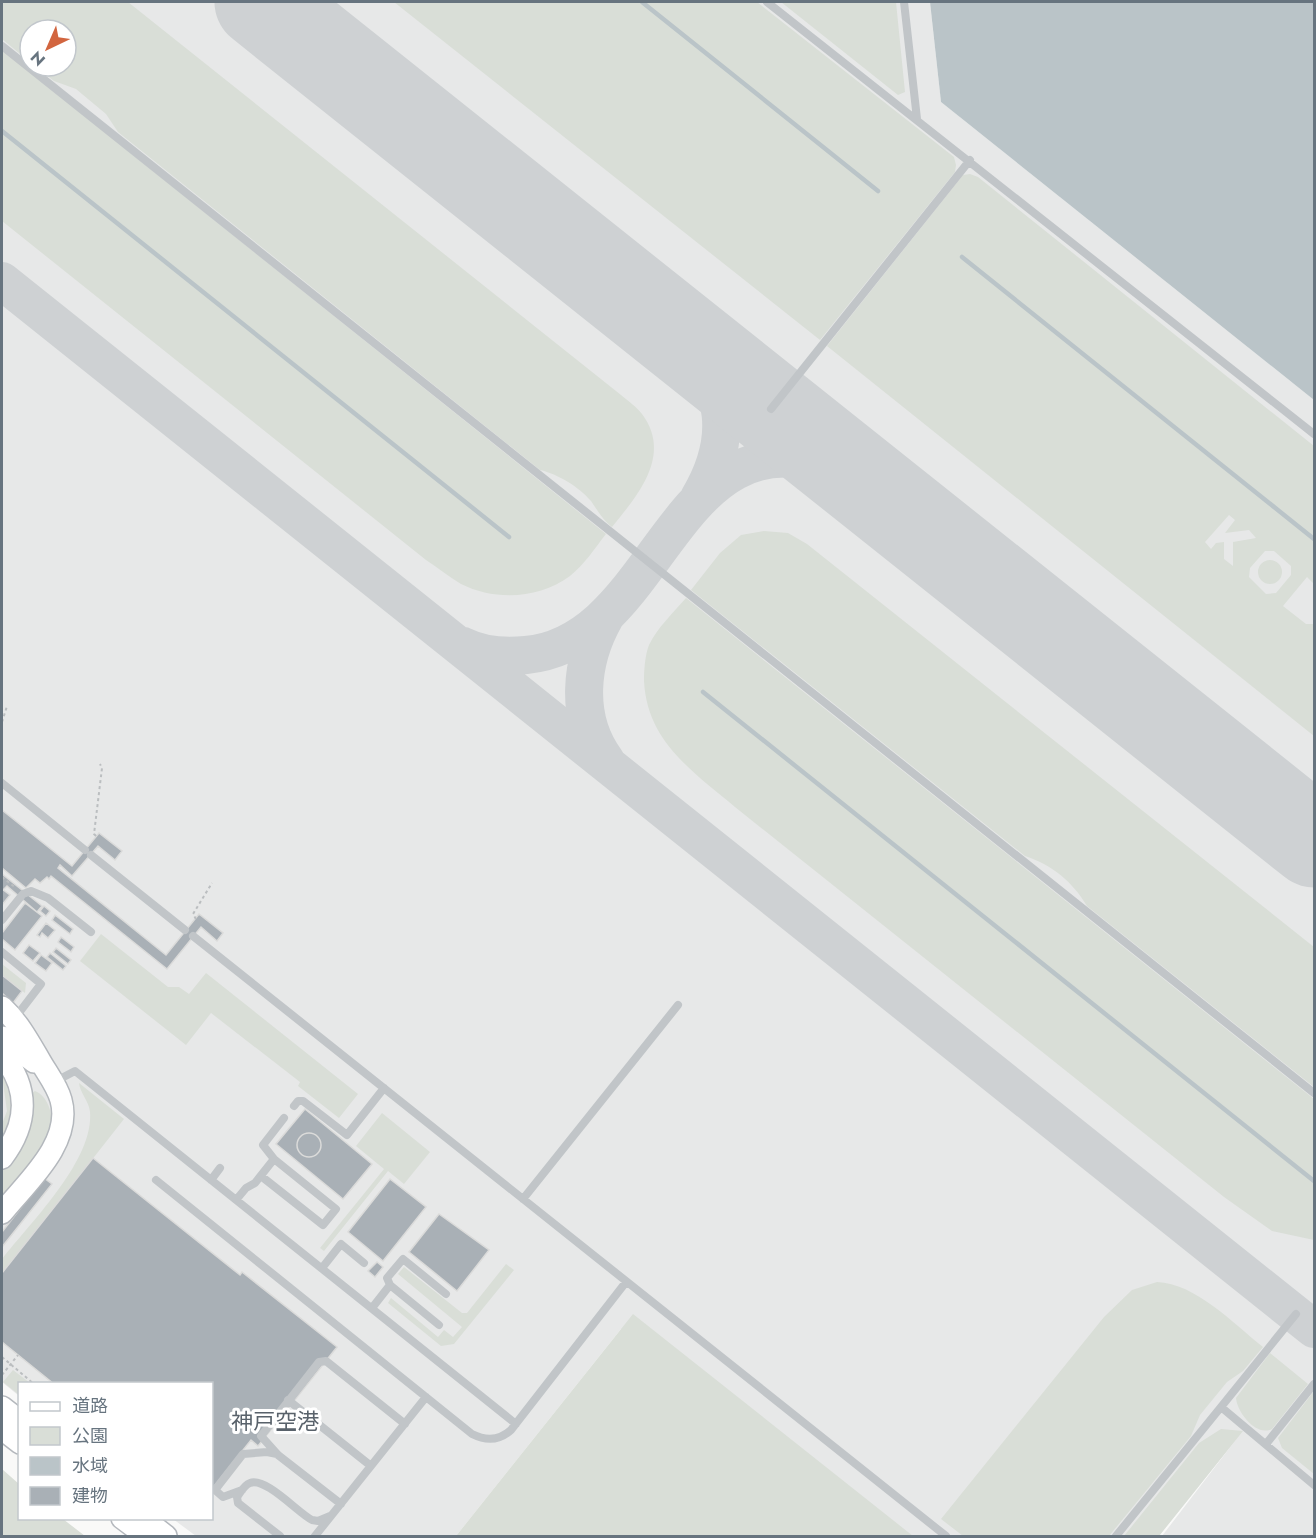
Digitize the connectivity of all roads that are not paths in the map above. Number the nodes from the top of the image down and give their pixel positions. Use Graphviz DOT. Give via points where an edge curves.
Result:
graph roads {
  1 [pos="767,2"];
  2 [pos="904,2"];
  3 [pos="2,45"];
  4 [pos="917,119"];
  5 [pos="970,160"];
  6 [pos="771,408"];
  7 [pos="1314,434"];
  8 [pos="2,783"];
  9 [pos="2,920"];
  10 [pos="185,930"];
  11 [pos="91,932"];
  12 [pos="193,936"];
  13 [pos="2,952"];
  14 [pos="678,1005"];
  15 [pos="8,1013"];
  16 [pos="2,1037"];
  17 [pos="2,1055"];
  18 [pos="49,1077"];
  19 [pos="384,1088"];
  20 [pos="1314,1093"];
  21 [pos="294,1106"];
  22 [pos="284,1118"];
  23 [pos="2,1158"];
  24 [pos="274,1159"];
  25 [pos="220,1168"];
  26 [pos="261,1176"];
  27 [pos="156,1180"];
  28 [pos="211,1180"];
  29 [pos="523,1199"];
  30 [pos="236,1200"];
  31 [pos="2,1213"];
  32 [pos="364,1263"];
  33 [pos="322,1268"];
  34 [pos="626,1282"];
  35 [pos="390,1285"];
  36 [pos="446,1294"];
  37 [pos="372,1308"];
  38 [pos="1296,1314"];
  39 [pos="439,1325"];
  40 [pos="1314,1384"];
  41 [pos="426,1397"];
  42 [pos="288,1400"];
  43 [pos="2,1407"];
  44 [pos="1221,1407"];
  45 [pos="18,1419"];
  46 [pos="405,1424"];
  47 [pos="516,1424"];
  48 [pos="2,1429"];
  49 [pos="18,1441"];
  50 [pos="1266,1444"];
  51 [pos="278,1455"];
  52 [pos="371,1466"];
  53 [pos="1314,1485"];
  54 [pos="243,1489"];
  55 [pos="340,1504"];
  56 [pos="332,1515"];
  57 [pos="125,1520"];
  58 [pos="146,1520"];
  59 [pos="146,1536"];
  60 [pos="166,1536"];
  61 [pos="280,1536"];
  62 [pos="315,1536"];
  63 [pos="946,1536"];
  64 [pos="1116,1536"];
  1 -- 4 [label="lane"];
  2 -- 4 [label="lane"];
  3 -- 20 [label="lane"];
  4 -- 5 [label="lane"];
  5 -- 6 [label="lane"];
  5 -- 7 [label="lane"];
  8 -- 10 [label="lane"];
  9 -- 11 [label="lane" via="23,894 31,891 48,898"];
  12 -- 19 [label="lane"];
  13 -- 15 [label="lane" via="41,984"];
  14 -- 29 [label="lane"];
  15 -- 18 [label="street"];
  16 -- 18 [label="street"];
  17 -- 23 [label="street" via="19,1082 24,1107 17,1132"];
  18 -- 28 [label="lane" via="75,1071"];
  18 -- 31 [label="street" via="61,1100 63,1116 58,1140"];
  19 -- 21 [label="lane" via="347,1135 303,1101"];
  19 -- 29 [label="lane"];
  22 -- 24 [label="lane" via="263,1145"];
  24 -- 26 [label="lane"];
  24 -- 26 [label="lane" via="336,1209 323,1225"];
  25 -- 28 [label="lane"];
  26 -- 30 [label="lane"];
  27 -- 41 [label="lane"];
  28 -- 30 [label="lane"];
  29 -- 34 [label="lane"];
  30 -- 33 [label="lane"];
  32 -- 33 [label="lane" via="341,1245"];
  33 -- 37 [label="lane"];
  34 -- 47 [label="lane"];
  34 -- 63 [label="lane"];
  35 -- 36 [label="lane" via="387,1278 403,1259"];
  35 -- 37 [label="lane"];
  35 -- 39 [label="lane"];
  37 -- 47 [label="lane"];
  38 -- 44 [label="lane"];
  40 -- 50 [label="lane"];
  41 -- 46 [label="lane"];
  41 -- 47 [label="lane" via="480,1438 499,1438"];
  42 -- 46 [label="lane" via="323,1359"];
  42 -- 51 [label="lane" via="261,1436"];
  42 -- 52 [label="lane"];
  43 -- 45 [label="street"];
  44 -- 50 [label="lane"];
  44 -- 64 [label="lane"];
  46 -- 52 [label="lane"];
  48 -- 49 [label="street"];
  50 -- 53 [label="lane"];
  51 -- 54 [label="lane" via="243,1454 215,1491 223,1497"];
  51 -- 55 [label="lane"];
  52 -- 55 [label="lane"];
  54 -- 56 [label="lane" via="251,1482 262,1484 312,1520"];
  54 -- 61 [label="lane" via="238,1503"];
  55 -- 56 [label="lane"];
  56 -- 62 [label="lane"];
  57 -- 59 [label="street"];
  58 -- 60 [label="street"];
}
